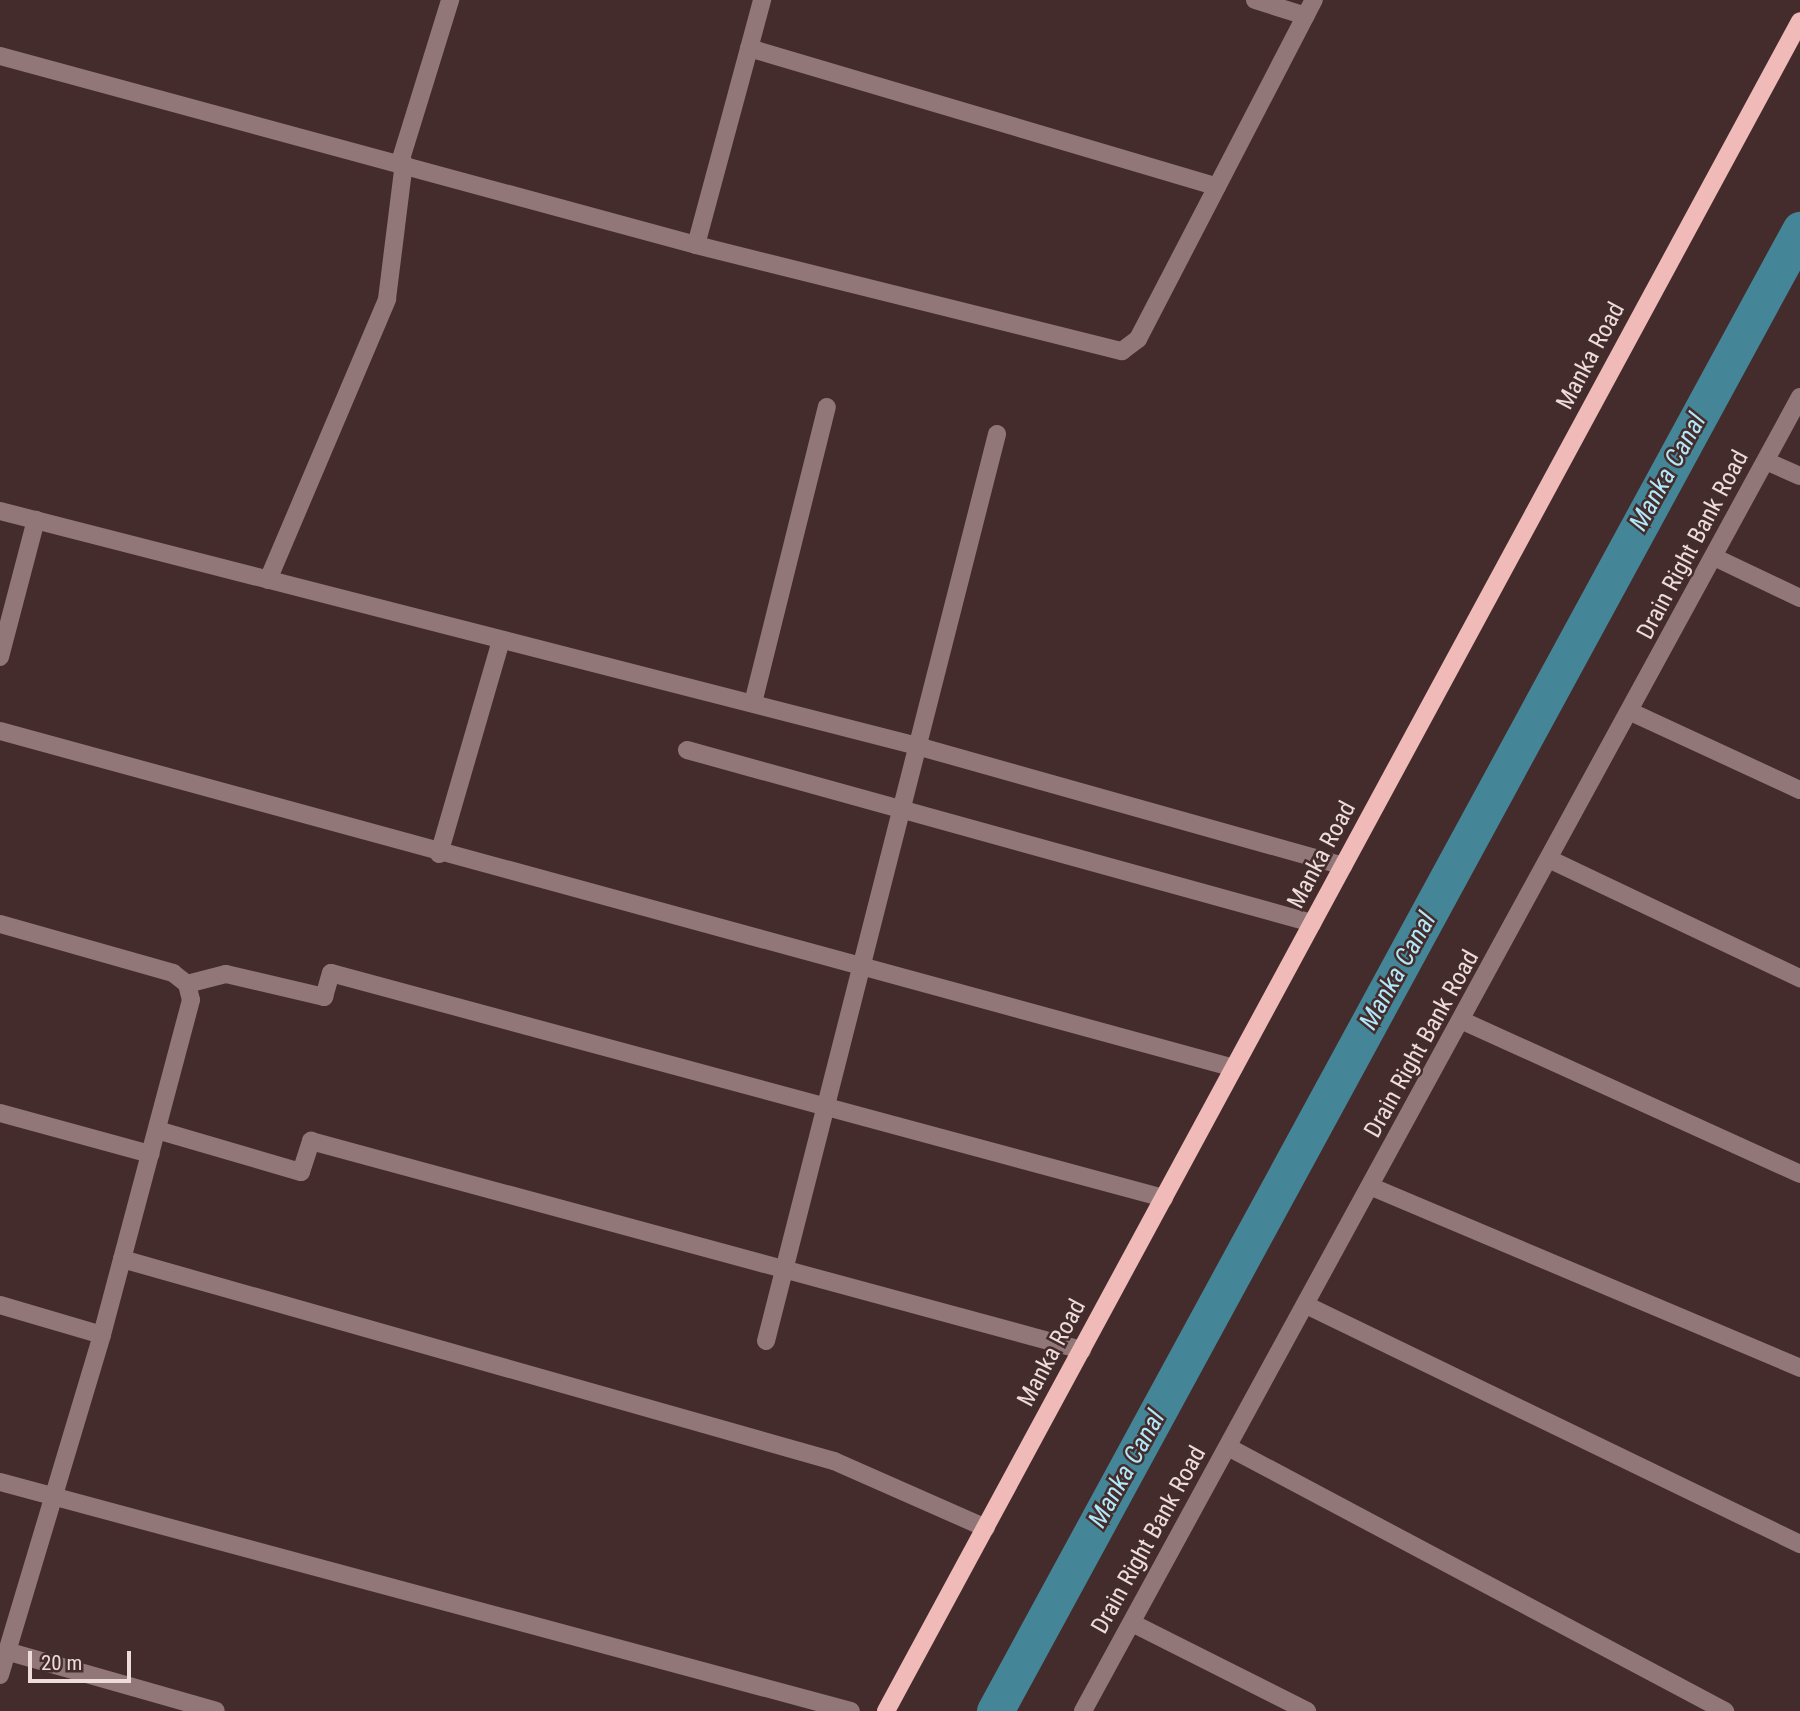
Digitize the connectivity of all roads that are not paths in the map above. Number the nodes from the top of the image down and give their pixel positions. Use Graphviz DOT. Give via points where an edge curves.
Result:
graph roads {
  1 [pos="450,0"];
  2 [pos="762,0"];
  3 [pos="1255,0"];
  4 [pos="1310,8"];
  5 [pos="1800,21"];
  6 [pos="749,48"];
  7 [pos="0,55"];
  8 [pos="402,162"];
  9 [pos="1217,187"];
  10 [pos="696,245"];
  11 [pos="1800,397"];
  12 [pos="828,407"];
  13 [pos="998,434"];
  14 [pos="1766,461"];
  15 [pos="1800,476"];
  16 [pos="0,511"];
  17 [pos="36,520"];
  18 [pos="1714,557"];
  19 [pos="268,580"];
  20 [pos="1800,598"];
  21 [pos="501,641"];
  22 [pos="0,657"];
  23 [pos="753,703"];
  24 [pos="1631,712"];
  25 [pos="0,731"];
  26 [pos="918,746"];
  27 [pos="687,750"];
  28 [pos="1800,790"];
  29 [pos="901,809"];
  30 [pos="439,854"];
  31 [pos="1551,860"];
  32 [pos="1343,866"];
  33 [pos="1312,923"];
  34 [pos="0,924"];
  35 [pos="860,969"];
  36 [pos="1800,978"];
  37 [pos="187,984"];
  38 [pos="1463,1021"];
  39 [pos="1234,1068"];
  40 [pos="826,1104"];
  41 [pos="0,1113"];
  42 [pos="157,1130"];
  43 [pos="150,1154"];
  44 [pos="1800,1174"];
  45 [pos="1372,1187"];
  46 [pos="1164,1198"];
  47 [pos="122,1259"];
  48 [pos="785,1268"];
  49 [pos="0,1305"];
  50 [pos="1306,1305"];
  51 [pos="102,1335"];
  52 [pos="766,1341"];
  53 [pos="1082,1350"];
  54 [pos="1800,1368"];
  55 [pos="1228,1447"];
  56 [pos="0,1482"];
  57 [pos="50,1495"];
  58 [pos="986,1528"];
  59 [pos="1800,1544"];
  60 [pos="1132,1623"];
  61 [pos="6,1651"];
  62 [pos="0,1675"];
  63 [pos="216,1711"];
  64 [pos="851,1711"];
  65 [pos="886,1711"];
  66 [pos="1083,1711"];
  67 [pos="1307,1711"];
  68 [pos="1725,1711"];
  1 -- 8 [label="street"];
  2 -- 6 [label="street"];
  3 -- 4 [label="street"];
  4 -- 9 [label="street"];
  5 -- 32 [label="main road, Manka Road"];
  6 -- 9 [label="street"];
  6 -- 10 [label="street"];
  7 -- 8 [label="street"];
  8 -- 10 [label="street"];
  8 -- 19 [label="street" via="387,299"];
  9 -- 10 [label="street" via="1138,339 1122,351"];
  11 -- 14 [label="street, Drain Right Bank Road"];
  12 -- 23 [label="street"];
  13 -- 26 [label="street"];
  14 -- 15 [label="street"];
  14 -- 18 [label="street, Drain Right Bank Road"];
  16 -- 17 [label="street"];
  17 -- 19 [label="street"];
  17 -- 22 [label="street"];
  18 -- 20 [label="street"];
  18 -- 24 [label="street, Drain Right Bank Road"];
  19 -- 21 [label="street"];
  21 -- 23 [label="street"];
  21 -- 30 [label="street"];
  23 -- 26 [label="street"];
  24 -- 28 [label="street"];
  24 -- 31 [label="street, Drain Right Bank Road"];
  25 -- 30 [label="street"];
  26 -- 29 [label="street"];
  26 -- 32 [label="street"];
  27 -- 29 [label="street"];
  29 -- 33 [label="street"];
  29 -- 35 [label="street"];
  30 -- 35 [label="street"];
  31 -- 36 [label="street"];
  31 -- 38 [label="street, Drain Right Bank Road"];
  32 -- 33 [label="main road, Manka Road"];
  33 -- 39 [label="main road, Manka Road"];
  34 -- 37 [label="street" via="173,973"];
  35 -- 39 [label="street"];
  35 -- 40 [label="street"];
  37 -- 40 [label="street" via="226,974 324,998 331,973"];
  37 -- 42 [label="street" via="191,1000"];
  38 -- 44 [label="street"];
  38 -- 45 [label="street, Drain Right Bank Road"];
  39 -- 46 [label="main road, Manka Road"];
  40 -- 46 [label="street"];
  40 -- 48 [label="street"];
  41 -- 43 [label="street"];
  42 -- 43 [label="street"];
  42 -- 48 [label="street" via="300,1172 311,1141"];
  43 -- 47 [label="street"];
  45 -- 50 [label="street, Drain Right Bank Road"];
  45 -- 54 [label="street"];
  46 -- 53 [label="main road, Manka Road"];
  47 -- 51 [label="street"];
  47 -- 58 [label="street" via="835,1461"];
  48 -- 52 [label="street"];
  48 -- 53 [label="street"];
  49 -- 51 [label="street"];
  50 -- 55 [label="street, Drain Right Bank Road"];
  50 -- 59 [label="street"];
  51 -- 57 [label="street"];
  53 -- 58 [label="main road, Manka Road"];
  55 -- 60 [label="street, Drain Right Bank Road"];
  55 -- 68 [label="street"];
  56 -- 57 [label="street"];
  57 -- 61 [label="street"];
  57 -- 64 [label="street"];
  58 -- 65 [label="main road, Manka Road"];
  60 -- 66 [label="street, Drain Right Bank Road"];
  60 -- 67 [label="street"];
  61 -- 62 [label="street"];
  61 -- 63 [label="street"];
}
